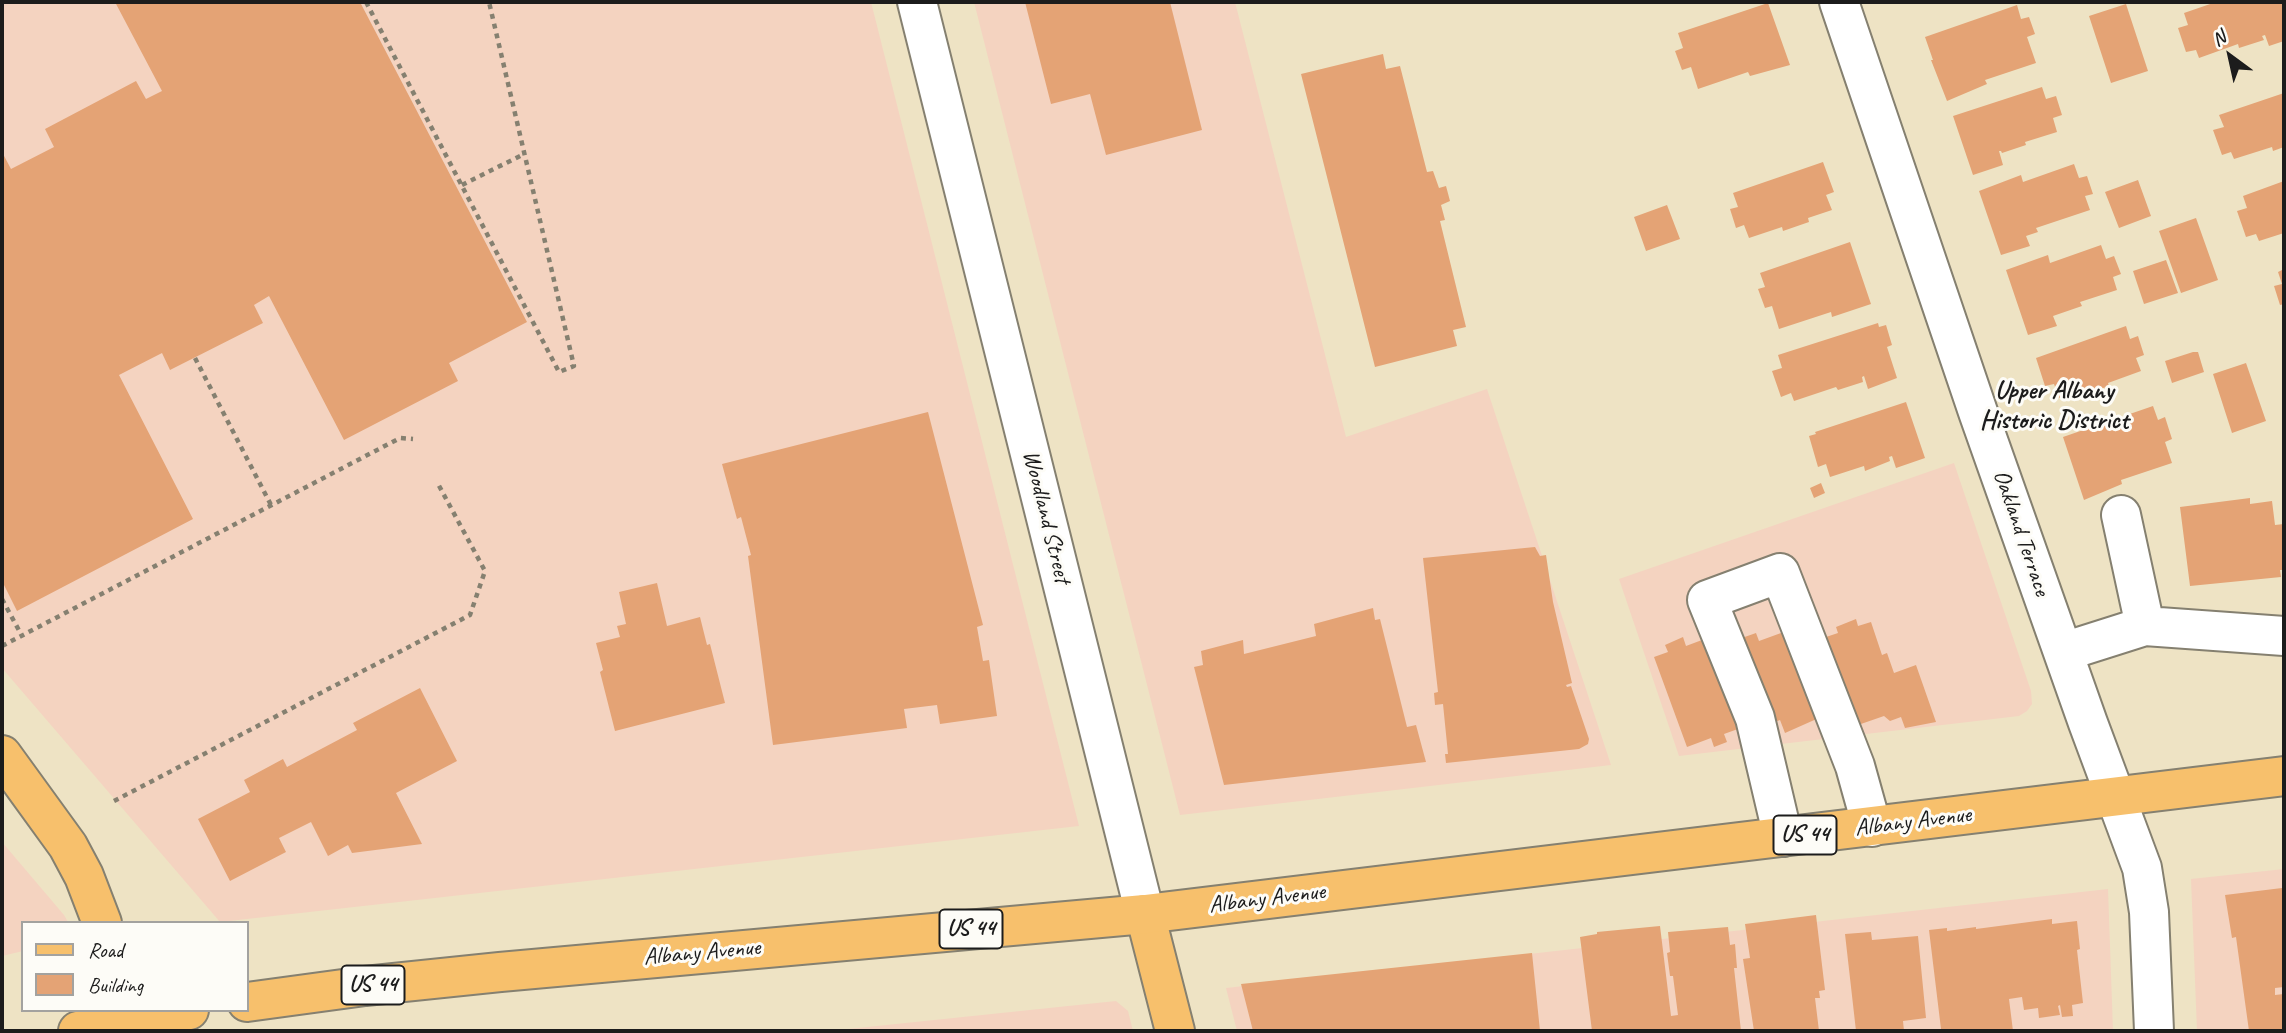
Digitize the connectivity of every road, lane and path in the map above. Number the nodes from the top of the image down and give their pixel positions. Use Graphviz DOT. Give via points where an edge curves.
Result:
graph roads {
  1 [pos="366,2"];
  2 [pos="489,2"];
  3 [pos="917,2"];
  4 [pos="1839,2"];
  5 [pos="524,154"];
  6 [pos="462,185"];
  7 [pos="195,358"];
  8 [pos="413,439"];
  9 [pos="438,482"];
  10 [pos="271,505"];
  11 [pos="2121,515"];
  12 [pos="2,599"];
  13 [pos="2145,626"];
  14 [pos="22,636"];
  15 [pos="2284,636"];
  16 [pos="2,646"];
  17 [pos="2063,652"];
  18 [pos="2,755"];
  19 [pos="2284,776"];
  20 [pos="2117,797"];
  21 [pos="114,801"];
  22 [pos="1872,827"];
  23 [pos="1783,837"];
  24 [pos="1145,914"];
  25 [pos="101,921"];
  26 [pos="248,1002"];
  27 [pos="166,1012"];
  28 [pos="131,1015"];
  29 [pos="78,1031"];
  30 [pos="1175,1031"];
  31 [pos="2154,1031"];
  1 -- 6 [label="path"];
  2 -- 5 [label="path"];
  3 -- 24 [label="street, Woodland Street"];
  4 -- 17 [label="street, Oakland Terrace"];
  5 -- 6 [label="path"];
  5 -- 6 [label="path" via="574,366 559,372"];
  7 -- 10 [label="path"];
  8 -- 10 [label="path" via="400,438"];
  9 -- 21 [label="path" via="485,571 470,615"];
  10 -- 14 [label="path"];
  11 -- 13 [label="street"];
  12 -- 14 [label="path"];
  13 -- 15 [label="street"];
  13 -- 17 [label="street"];
  14 -- 16 [label="path"];
  17 -- 20 [label="street, Oakland Terrace"];
  18 -- 25 [label="main road" via="68,846"];
  19 -- 20 [label="main road, Albany Avenue / US 44"];
  20 -- 22 [label="main road, Albany Avenue / US 44"];
  20 -- 31 [label="street, Oakland Terrace" via="2147,886"];
  22 -- 23 [label="main road, Albany Avenue / US 44"];
  22 -- 23 [label="street" via="1855,766 1780,573 1707,600 1755,718"];
  23 -- 24 [label="main road, Albany Avenue / US 44"];
  24 -- 26 [label="main road, Albany Avenue / US 44" via="523,970"];
  24 -- 30 [label="main road, Woodland Street"];
  27 -- 28 [label="main road"];
  28 -- 29 [label="main road"];
}
